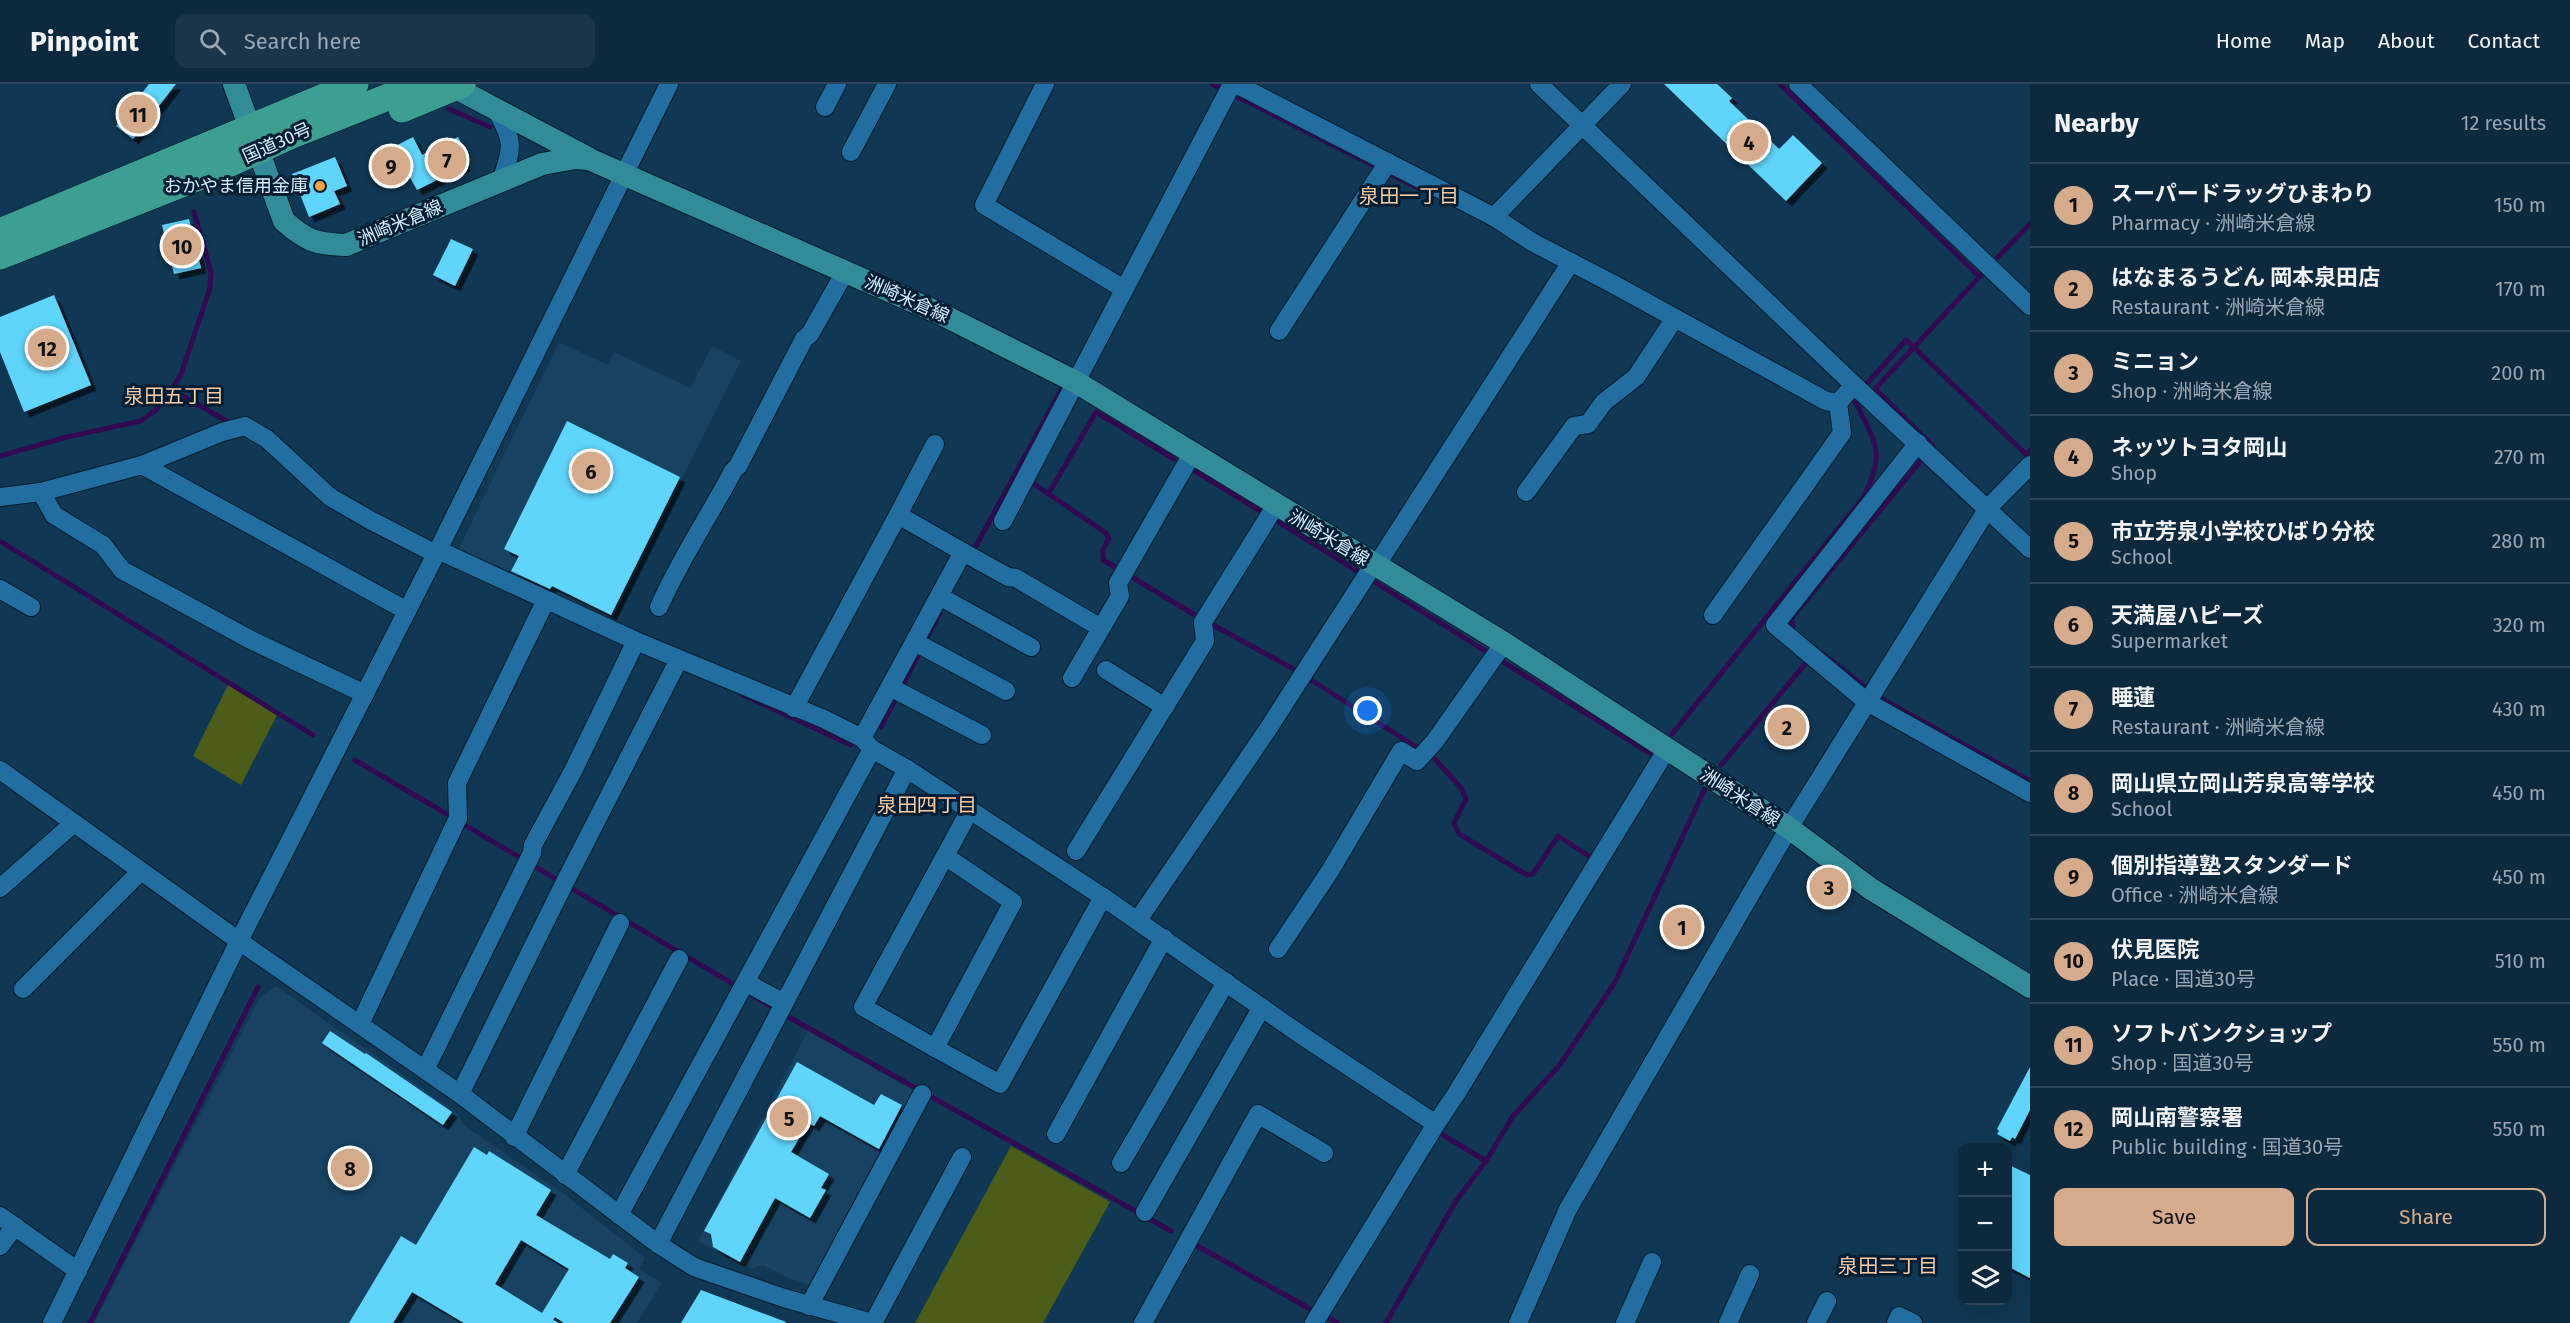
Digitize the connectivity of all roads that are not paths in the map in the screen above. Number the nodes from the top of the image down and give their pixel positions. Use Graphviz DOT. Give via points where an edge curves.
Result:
graph roads {
  1 [pos="234,84"];
  2 [pos="307,84"];
  3 [pos="355,84"];
  4 [pos="420,84"];
  5 [pos="669,84"];
  6 [pos="837,84"];
  7 [pos="887,84"];
  8 [pos="1045,84"];
  9 [pos="1539,84"];
  10 [pos="1622,84"];
  11 [pos="1798,84"];
  12 [pos="458,86"];
  13 [pos="1237,87"];
  14 [pos="825,107"];
  15 [pos="496,109"];
  16 [pos="1581,125"];
  17 [pos="253,139"];
  18 [pos="851,152"];
  19 [pos="589,159"];
  20 [pos="1384,168"];
  21 [pos="623,174"];
  22 [pos="501,181"];
  23 [pos="1494,217"];
  24 [pos="0,232"];
  25 [pos="0,256"];
  26 [pos="1568,267"];
  27 [pos="845,272"];
  28 [pos="1120,287"];
  29 [pos="2030,306"];
  30 [pos="1673,323"];
  31 [pos="1279,331"];
  32 [pos="1076,382"];
  33 [pos="1859,390"];
  34 [pos="1839,409"];
  35 [pos="935,444"];
  36 [pos="1925,449"];
  37 [pos="1192,454"];
  38 [pos="142,465"];
  39 [pos="2030,465"];
  40 [pos="41,492"];
  41 [pos="1526,492"];
  42 [pos="0,497"];
  43 [pos="1276,506"];
  44 [pos="1988,508"];
  45 [pos="898,515"];
  46 [pos="1003,521"];
  47 [pos="2030,549"];
  48 [pos="437,552"];
  49 [pos="968,555"];
  50 [pos="1371,570"];
  51 [pos="0,590"];
  52 [pos="944,599"];
  53 [pos="544,604"];
  54 [pos="31,607"];
  55 [pos="659,607"];
  56 [pos="407,611"];
  57 [pos="1713,615"];
  58 [pos="1101,628"];
  59 [pos="635,645"];
  60 [pos="920,645"];
  61 [pos="1031,647"];
  62 [pos="1498,652"];
  63 [pos="674,669"];
  64 [pos="1106,670"];
  65 [pos="1072,678"];
  66 [pos="897,691"];
  67 [pos="1006,691"];
  68 [pos="365,694"];
  69 [pos="1867,702"];
  70 [pos="1166,707"];
  71 [pos="794,708"];
  72 [pos="982,735"];
  73 [pos="867,744"];
  74 [pos="1668,749"];
  75 [pos="907,769"];
  76 [pos="0,770"];
  77 [pos="2030,793"];
  78 [pos="970,810"];
  79 [pos="74,823"];
  80 [pos="1789,828"];
  81 [pos="1076,851"];
  82 [pos="945,856"];
  83 [pos="141,871"];
  84 [pos="0,888"];
  85 [pos="1102,897"];
  86 [pos="1138,920"];
  87 [pos="620,923"];
  88 [pos="239,941"];
  89 [pos="1162,943"];
  90 [pos="1278,949"];
  91 [pos="679,960"];
  92 [pos="1223,986"];
  93 [pos="2030,987"];
  94 [pos="744,988"];
  95 [pos="23,989"];
  96 [pos="781,1009"];
  97 [pos="1259,1012"];
  98 [pos="360,1024"];
  99 [pos="935,1047"];
  100 [pos="425,1070"];
  101 [pos="460,1094"];
  102 [pos="922,1094"];
  103 [pos="1436,1124"];
  104 [pos="1056,1134"];
  105 [pos="514,1137"];
  106 [pos="1324,1153"];
  107 [pos="962,1157"];
  108 [pos="1121,1163"];
  109 [pos="565,1174"];
  110 [pos="1146,1212"];
  111 [pos="619,1215"];
  112 [pos="7,1221"];
  113 [pos="658,1244"];
  114 [pos="0,1246"];
  115 [pos="1652,1262"];
  116 [pos="78,1271"];
  117 [pos="1750,1274"];
  118 [pos="1827,1301"];
  119 [pos="809,1306"];
  120 [pos="52,1323"];
  121 [pos="872,1323"];
  122 [pos="1143,1323"];
  123 [pos="1314,1323"];
  124 [pos="1518,1323"];
  125 [pos="1625,1323"];
  126 [pos="1728,1323"];
  127 [pos="1816,1323"];
  128 [pos="1896,1323"];
  129 [pos="1913,1323"];
  1 -- 17 [label="main road, 洲崎米倉線"];
  2 -- 17 [label="highway" via="275,97"];
  3 -- 17 [label="highway, 国道30号"];
  4 -- 17 [label="highway, 国道30号" via="292,135"];
  5 -- 21 [label="street"];
  6 -- 14 [label="street"];
  7 -- 18 [label="street"];
  8 -- 28 [label="street" via="984,205"];
  9 -- 16 [label="street"];
  10 -- 16 [label="street"];
  11 -- 29 [label="street"];
  12 -- 15 [label="main road, 洲崎米倉線"];
  12 -- 17 [label="highway" via="310,146"];
  13 -- 20 [label="street"];
  13 -- 28 [label="street"];
  15 -- 19 [label="main road, 洲崎米倉線"];
  15 -- 22 [label="street" via="511,143"];
  16 -- 23 [label="street"];
  16 -- 33 [label="street"];
  17 -- 22 [label="main road, 洲崎米倉線" via="284,221 302,236 321,244 346,245"];
  17 -- 24 [label="highway, 国道30号"];
  17 -- 25 [label="highway, 国道30号" via="204,175"];
  19 -- 21 [label="main road, 洲崎米倉線"];
  19 -- 22 [label="main road, 洲崎米倉線" via="561,159"];
  20 -- 23 [label="street"];
  20 -- 31 [label="street"];
  21 -- 27 [label="main road, 洲崎米倉線"];
  21 -- 48 [label="street"];
  23 -- 26 [label="street"];
  26 -- 30 [label="street"];
  26 -- 50 [label="street"];
  27 -- 32 [label="main road, 洲崎米倉線" via="939,313"];
  27 -- 55 [label="street" via="676,569"];
  28 -- 32 [label="street"];
  30 -- 34 [label="street"];
  30 -- 41 [label="street" via="1636,377 1604,402 1587,424 1574,426"];
  32 -- 37 [label="main road, 洲崎米倉線"];
  32 -- 46 [label="street"];
  33 -- 34 [label="street"];
  33 -- 36 [label="street"];
  34 -- 57 [label="street" via="1842,433"];
  35 -- 45 [label="street"];
  36 -- 44 [label="street"];
  36 -- 69 [label="street" via="1775,625"];
  37 -- 43 [label="main road, 洲崎米倉線"];
  37 -- 58 [label="street" via="1118,583 1120,596"];
  38 -- 40 [label="street"];
  38 -- 48 [label="street" via="245,426 267,439 330,496"];
  38 -- 56 [label="street"];
  39 -- 44 [label="street"];
  40 -- 42 [label="street"];
  40 -- 68 [label="street" via="54,515 103,545 123,570 251,640"];
  43 -- 50 [label="main road, 洲崎米倉線"];
  43 -- 70 [label="street" via="1204,620 1205,641"];
  44 -- 47 [label="street"];
  44 -- 69 [label="street"];
  45 -- 49 [label="street"];
  45 -- 71 [label="street"];
  48 -- 53 [label="street"];
  48 -- 56 [label="street"];
  49 -- 52 [label="street"];
  49 -- 58 [label="street"];
  50 -- 62 [label="main road, 洲崎米倉線"];
  50 -- 86 [label="street"];
  51 -- 54 [label="street"];
  52 -- 60 [label="street"];
  52 -- 61 [label="street"];
  53 -- 59 [label="street"];
  53 -- 98 [label="street" via="457,783 458,818"];
  56 -- 68 [label="street"];
  58 -- 65 [label="street"];
  59 -- 71 [label="street"];
  59 -- 100 [label="street"];
  60 -- 66 [label="street"];
  60 -- 67 [label="street"];
  62 -- 74 [label="main road, 洲崎米倉線"];
  62 -- 90 [label="street" via="1417,761 1401,751"];
  63 -- 101 [label="street"];
  64 -- 70 [label="street"];
  66 -- 72 [label="street"];
  66 -- 73 [label="street"];
  68 -- 88 [label="street"];
  69 -- 77 [label="street"];
  69 -- 80 [label="street"];
  70 -- 81 [label="street"];
  71 -- 73 [label="street" via="824,719"];
  73 -- 75 [label="street"];
  73 -- 94 [label="street"];
  74 -- 80 [label="main road, 洲崎米倉線"];
  74 -- 103 [label="street"];
  75 -- 78 [label="street"];
  75 -- 96 [label="street"];
  76 -- 79 [label="street"];
  78 -- 82 [label="street"];
  78 -- 85 [label="street"];
  79 -- 83 [label="street"];
  79 -- 84 [label="street"];
  80 -- 93 [label="main road, 洲崎米倉線" via="1871,889"];
  80 -- 124 [label="street" via="1568,1209"];
  82 -- 99 [label="street" via="1013,902"];
  82 -- 99 [label="street" via="863,1007"];
  83 -- 88 [label="street"];
  83 -- 95 [label="street"];
  85 -- 86 [label="street"];
  85 -- 99 [label="street" via="1000,1084"];
  86 -- 89 [label="street"];
  87 -- 105 [label="street"];
  88 -- 98 [label="street"];
  88 -- 116 [label="street"];
  89 -- 92 [label="street"];
  89 -- 104 [label="street"];
  91 -- 109 [label="street"];
  92 -- 97 [label="street"];
  92 -- 108 [label="street"];
  94 -- 96 [label="street"];
  94 -- 111 [label="street"];
  96 -- 113 [label="street"];
  97 -- 103 [label="street"];
  97 -- 110 [label="street"];
  98 -- 100 [label="street"];
  100 -- 101 [label="street"];
  101 -- 105 [label="street"];
  102 -- 119 [label="street"];
  103 -- 123 [label="street"];
  105 -- 109 [label="street"];
  106 -- 122 [label="street" via="1258,1114"];
  107 -- 121 [label="street"];
  109 -- 111 [label="street"];
  111 -- 113 [label="street"];
  112 -- 114 [label="street"];
  112 -- 116 [label="street"];
  113 -- 119 [label="street" via="694,1267"];
  115 -- 125 [label="street"];
  116 -- 120 [label="street"];
  117 -- 126 [label="street"];
  118 -- 127 [label="street"];
  119 -- 121 [label="street"];
  128 -- 129 [label="street" via="1899,1316"];
}
